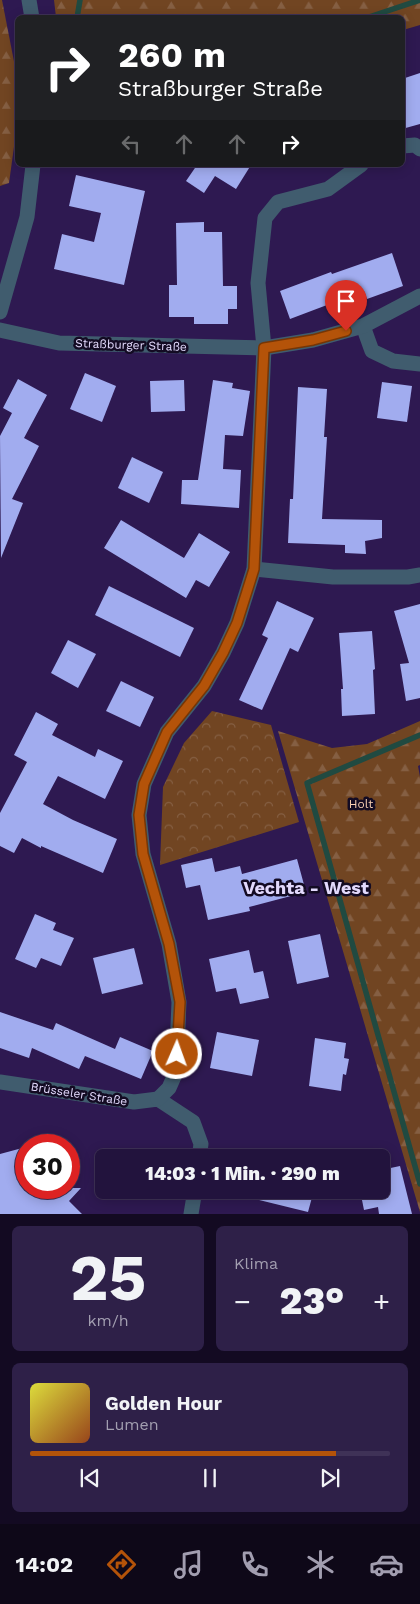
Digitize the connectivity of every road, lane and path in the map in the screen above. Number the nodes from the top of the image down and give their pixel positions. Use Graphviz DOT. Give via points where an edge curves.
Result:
graph roads {
  1 [pos="29,0"];
  2 [pos="32,15"];
  3 [pos="405,146"];
  4 [pos="420,149"];
  5 [pos="33,167"];
  6 [pos="358,167"];
  7 [pos="420,296"];
  8 [pos="0,312"];
  9 [pos="363,326"];
  10 [pos="0,330"];
  11 [pos="264,348"];
  12 [pos="420,364"];
  13 [pos="254,569"];
  14 [pos="420,575"];
  15 [pos="0,1082"];
  16 [pos="158,1099"];
  17 [pos="200,1149"];
  18 [pos="194,1199"];
  19 [pos="191,1214"];
  1 -- 2 [label="street"];
  3 -- 4 [label="street" via="415,145"];
  5 -- 8 [label="street" via="27,217"];
  6 -- 11 [label="street" via="328,189 278,202 265,218 258,283"];
  7 -- 9 [label="street, Straßburger Straße"];
  9 -- 11 [label="street, Straßburger Straße" via="313,340"];
  9 -- 12 [label="street" via="372,351 394,361"];
  10 -- 11 [label="street, Straßburger Straße" via="59,342"];
  11 -- 13 [label="street"];
  13 -- 14 [label="street" via="333,577"];
  13 -- 16 [label="street" via="237,623 223,653 204,686 167,732 144,784 139,815 143,854 169,944 180,1002 176,1072 169,1088"];
  15 -- 16 [label="street, Brüsseler Straße" via="134,1102"];
  16 -- 17 [label="street" via="193,1122"];
  18 -- 19 [label="street"];
}
